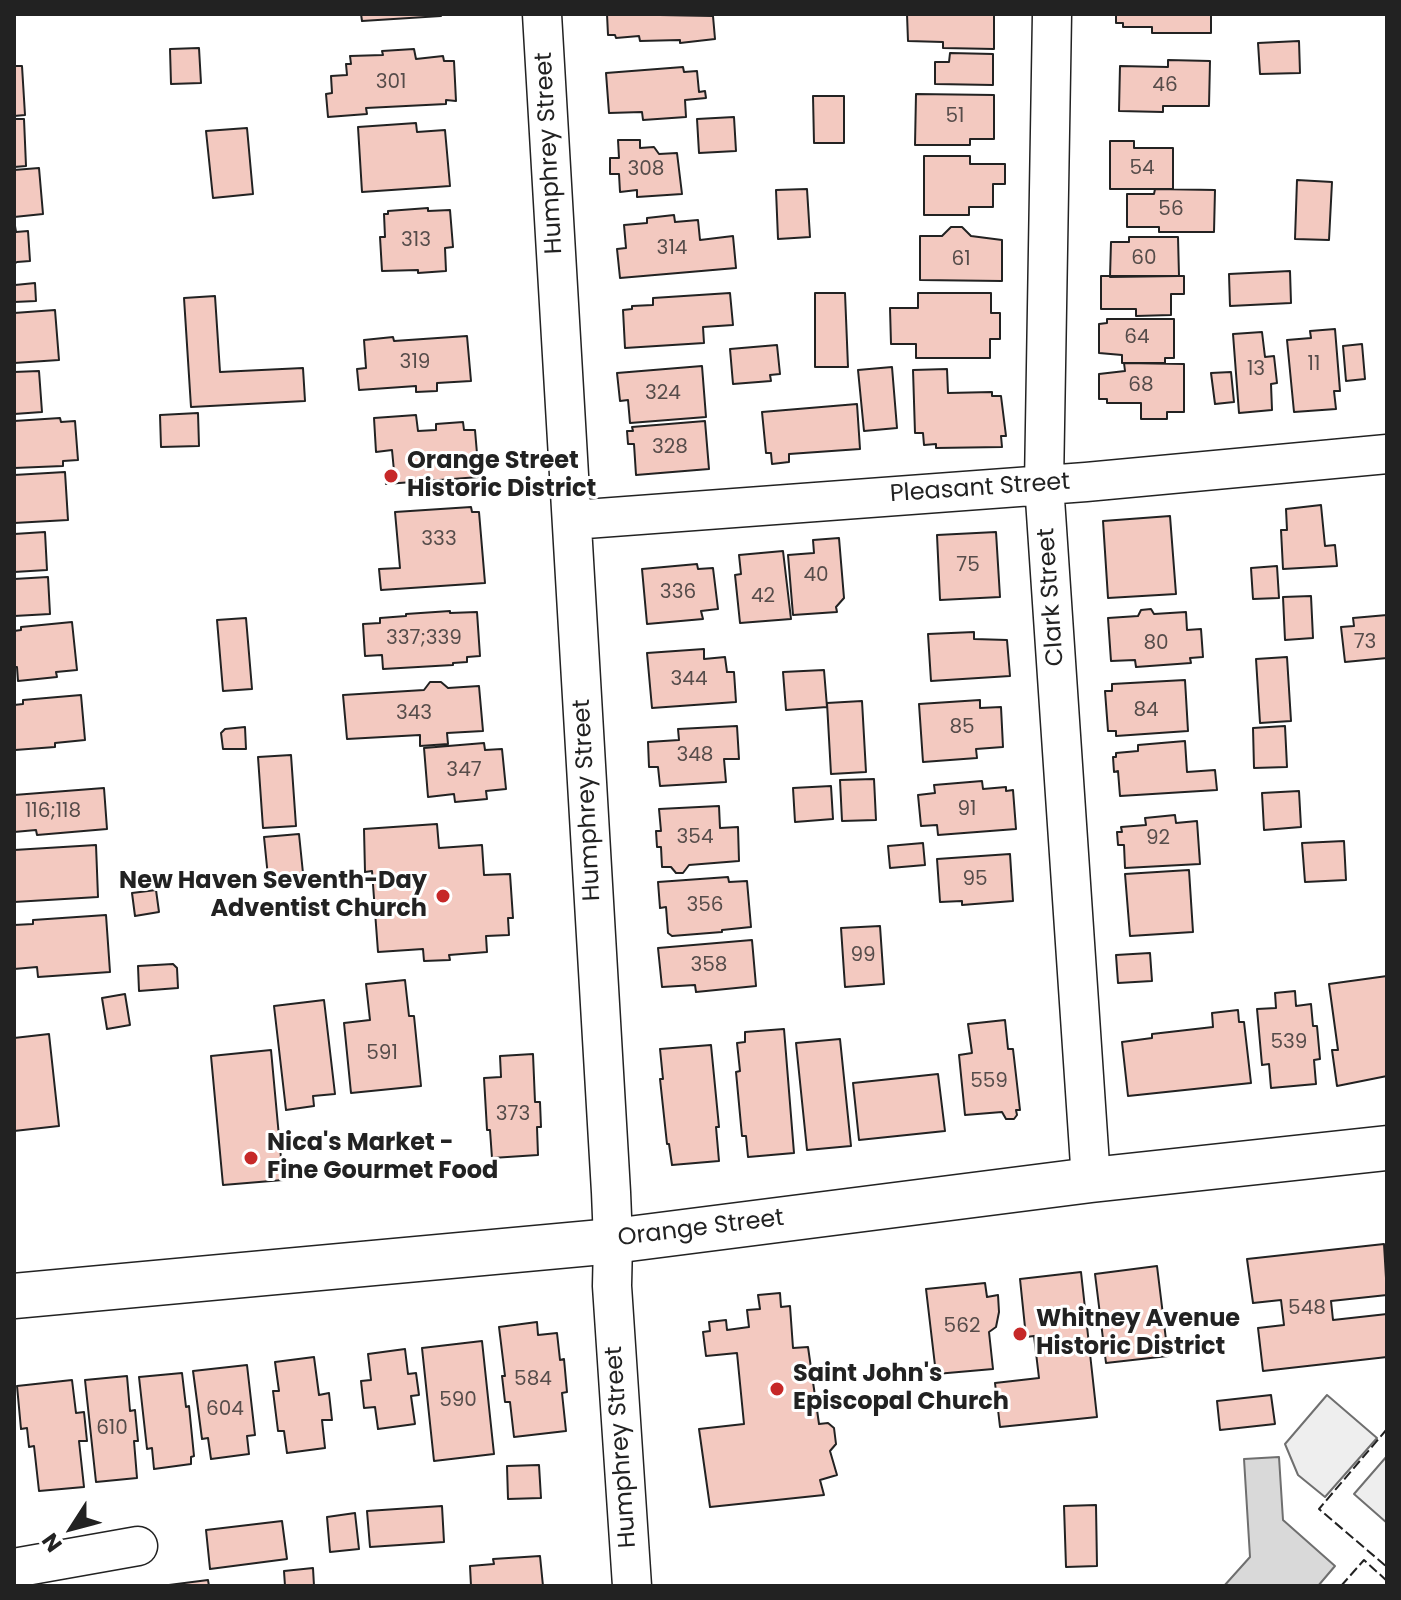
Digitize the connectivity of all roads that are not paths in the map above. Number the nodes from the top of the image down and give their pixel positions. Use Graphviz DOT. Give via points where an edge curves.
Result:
graph roads {
  1 [pos="542,14"];
  2 [pos="1052,14"];
  3 [pos="1387,454"];
  4 [pos="1044,484"];
  5 [pos="572,520"];
  6 [pos="1387,1148"];
  7 [pos="1091,1180"];
  8 [pos="613,1241"];
  9 [pos="14,1296"];
  10 [pos="138,1546"];
  11 [pos="14,1568"];
  12 [pos="632,1586"];
  1 -- 5 [label="street, Humphrey Street"];
  2 -- 4 [label="street, Clark Street"];
  3 -- 4 [label="street, Pleasant Street"];
  4 -- 5 [label="street, Pleasant Street"];
  4 -- 7 [label="street, Clark Street"];
  5 -- 8 [label="street, Humphrey Street"];
  6 -- 7 [label="main road, Orange Street"];
  7 -- 8 [label="main road, Orange Street"];
  8 -- 9 [label="main road, Orange Street"];
  8 -- 12 [label="street, Humphrey Street"];
  10 -- 11 [label="street"];
}
